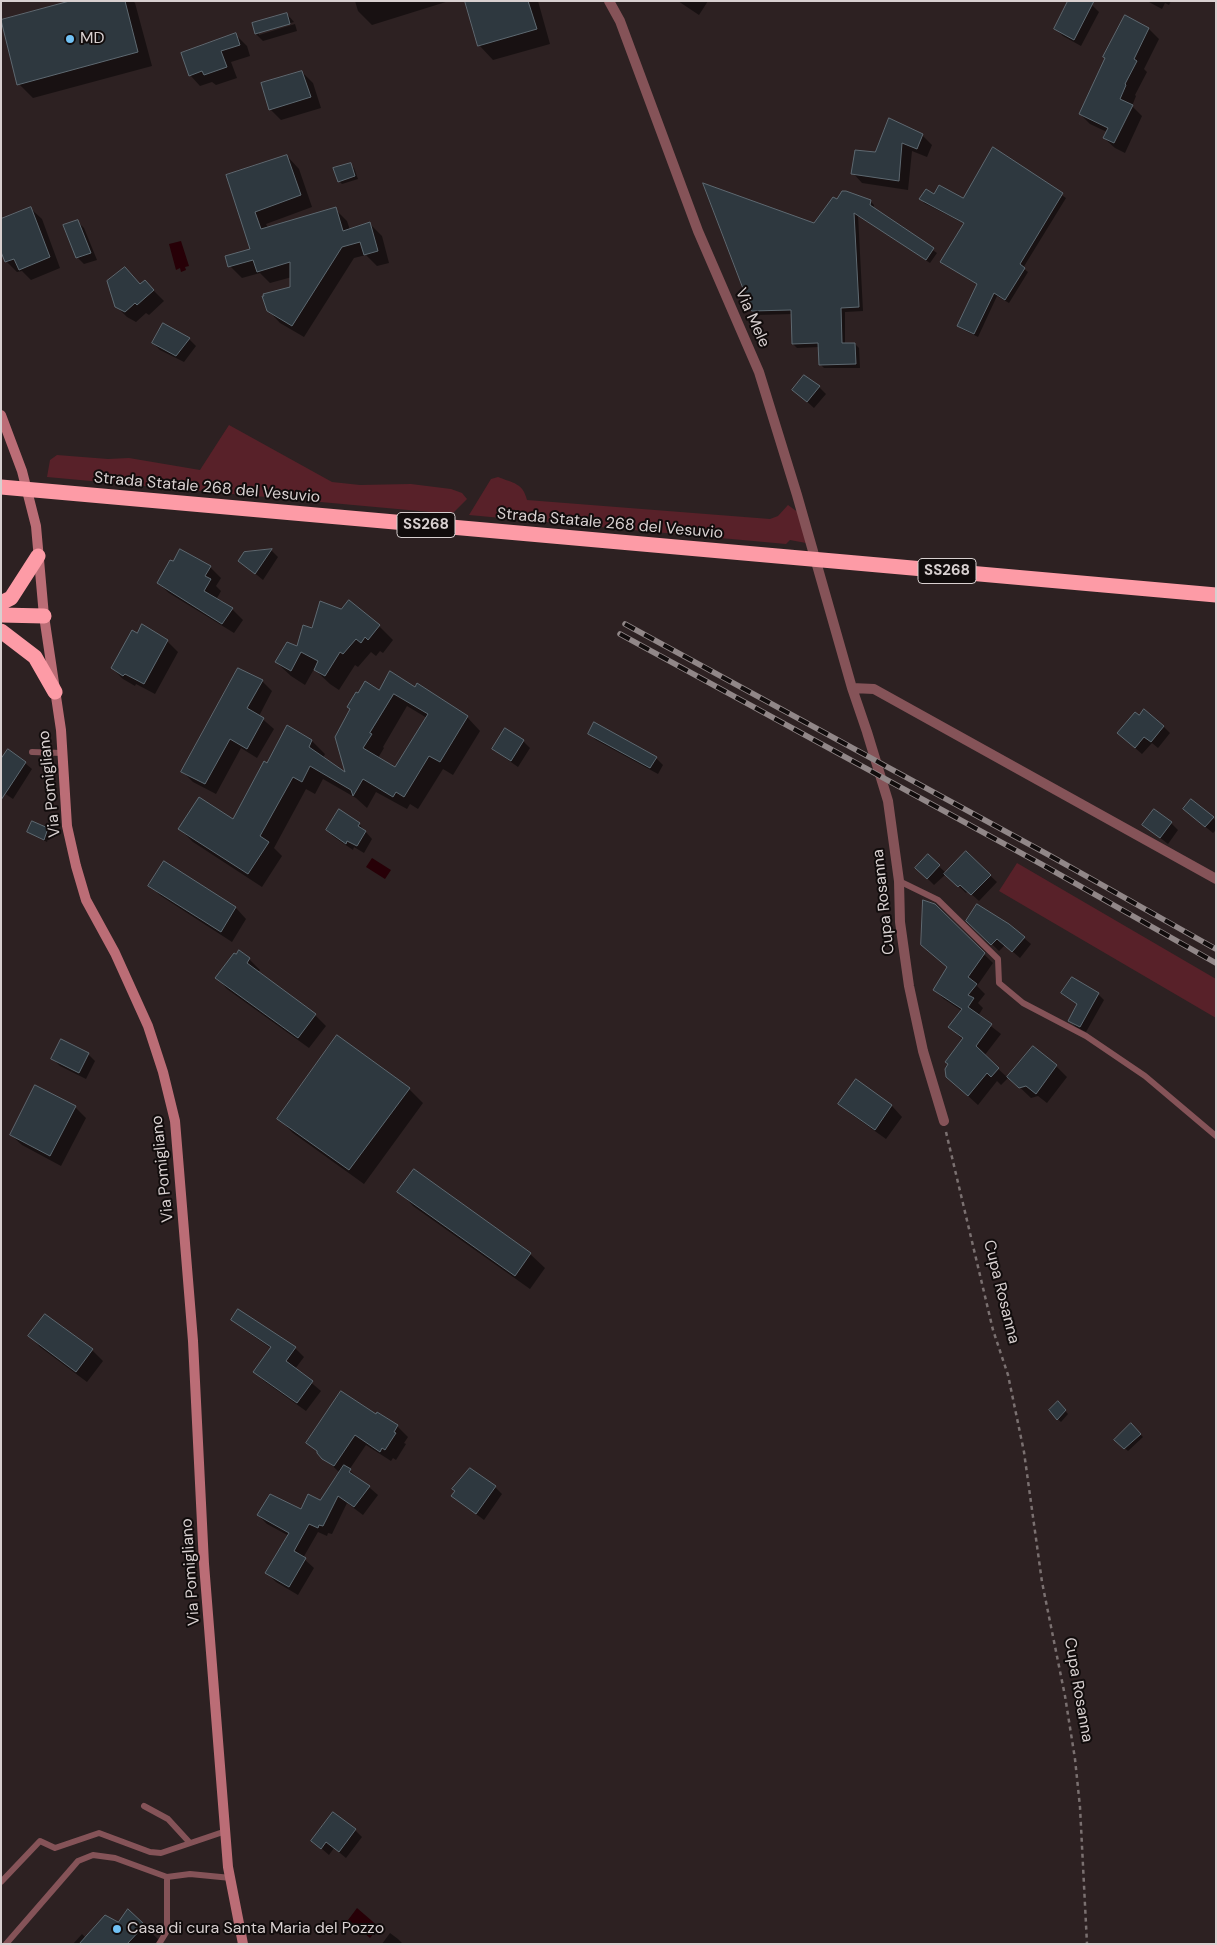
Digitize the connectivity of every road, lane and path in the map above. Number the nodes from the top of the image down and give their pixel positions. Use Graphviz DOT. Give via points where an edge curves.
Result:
graph roads {
  1 [pos="610,1"];
  2 [pos="1,415"];
  3 [pos="1,487"];
  4 [pos="38,556"];
  5 [pos="1216,595"];
  6 [pos="1,603"];
  7 [pos="1,615"];
  8 [pos="44,616"];
  9 [pos="1,631"];
  10 [pos="843,655"];
  11 [pos="852,688"];
  12 [pos="55,692"];
  13 [pos="32,752"];
  14 [pos="62,753"];
  15 [pos="1216,879"];
  16 [pos="899,881"];
  17 [pos="944,1121"];
  18 [pos="1216,1136"];
  19 [pos="144,1806"];
  20 [pos="226,1831"];
  21 [pos="190,1843"];
  22 [pos="168,1877"];
  23 [pos="231,1878"];
  24 [pos="1,1882"];
  25 [pos="6,1944"];
  26 [pos="159,1944"];
  27 [pos="243,1944"];
  28 [pos="1087,1944"];
  1 -- 10 [label="street, Via Mele" via="698,231 759,372"];
  2 -- 4 [label="street, Via Pomigliano" via="36,526"];
  3 -- 5 [label="highway, Strada Statale 268 del Vesuvio / SS268"];
  4 -- 6 [label="highway" via="11,598"];
  4 -- 8 [label="street, Via Pomigliano"];
  7 -- 8 [label="highway"];
  8 -- 12 [label="street, Via Pomigliano"];
  9 -- 12 [label="highway" via="35,657"];
  10 -- 11 [label="street, Cupa Rosanna"];
  11 -- 15 [label="street" via="874,689"];
  11 -- 16 [label="street, Cupa Rosanna" via="888,801"];
  12 -- 14 [label="street, Via Pomigliano"];
  13 -- 14 [label="lane"];
  14 -- 20 [label="street, Via Pomigliano" via="67,826 86,900 115,953 148,1026 175,1121 193,1341 204,1564"];
  16 -- 17 [label="street, Cupa Rosanna" via="900,922 908,986"];
  16 -- 18 [label="lane" via="938,900 998,959 1000,983 1023,1003 1086,1036 1144,1076"];
  17 -- 28 [label="path, Cupa Rosanna" via="993,1330 1008,1375 1024,1452 1042,1582 1075,1759"];
  19 -- 21 [label="lane" via="168,1819"];
  20 -- 21 [label="lane"];
  20 -- 23 [label="street, Via Pomigliano"];
  21 -- 24 [label="lane" via="161,1853 99,1833 55,1848 40,1841"];
  22 -- 23 [label="lane" via="190,1874"];
  22 -- 25 [label="lane" via="115,1858 93,1855 78,1861"];
  22 -- 26 [label="lane" via="167,1932"];
  23 -- 27 [label="street, Via Pomigliano"];
}
